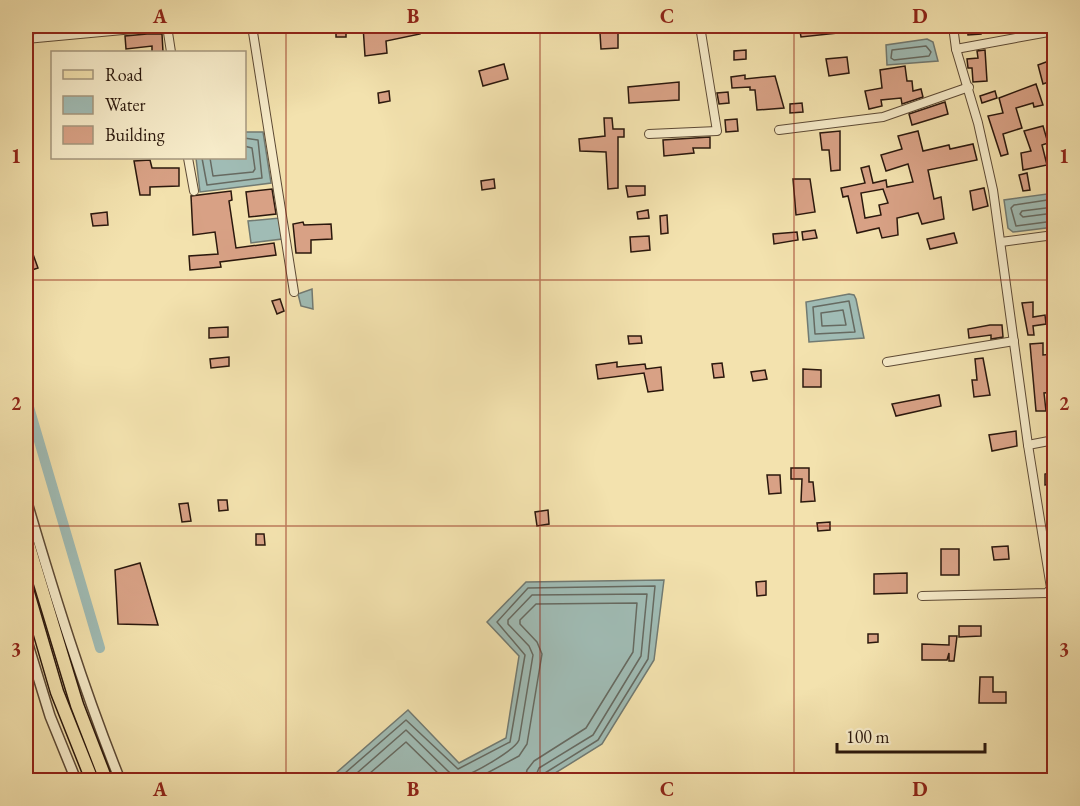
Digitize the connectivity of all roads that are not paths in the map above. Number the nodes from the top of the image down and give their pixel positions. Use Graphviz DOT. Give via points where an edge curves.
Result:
graph roads {
  1 [pos="166,26"];
  2 [pos="252,26"];
  3 [pos="700,26"];
  4 [pos="953,26"];
  5 [pos="1054,32"];
  6 [pos="26,39"];
  7 [pos="956,49"];
  8 [pos="171,51"];
  9 [pos="969,87"];
  10 [pos="779,130"];
  11 [pos="649,134"];
  12 [pos="188,159"];
  13 [pos="194,191"];
  14 [pos="1054,235"];
  15 [pos="1001,242"];
  16 [pos="294,292"];
  17 [pos="1014,341"];
  18 [pos="887,362"];
  19 [pos="1054,440"];
  20 [pos="1028,445"];
  21 [pos="26,499"];
  22 [pos="26,537"];
  23 [pos="26,586"];
  24 [pos="922,596"];
  25 [pos="26,638"];
  26 [pos="76,780"];
  27 [pos="92,780"];
  28 [pos="106,780"];
  29 [pos="120,780"];
  1 -- 6 [label="street"];
  1 -- 8 [label="street"];
  2 -- 16 [label="street"];
  3 -- 11 [label="street" via="717,131"];
  4 -- 7 [label="street"];
  5 -- 7 [label="street"];
  7 -- 9 [label="street"];
  9 -- 10 [label="street" via="883,117"];
  9 -- 15 [label="street"];
  12 -- 13 [label="street"];
  14 -- 15 [label="street"];
  15 -- 17 [label="street"];
  17 -- 18 [label="street"];
  17 -- 20 [label="street"];
  19 -- 20 [label="street"];
  20 -- 24 [label="street" via="1050,592"];
  21 -- 29 [label="street" via="64,628"];
  22 -- 28 [label="main road" via="77,705"];
  23 -- 27 [label="main road" via="57,692"];
  25 -- 26 [label="street" via="50,716"];
}
